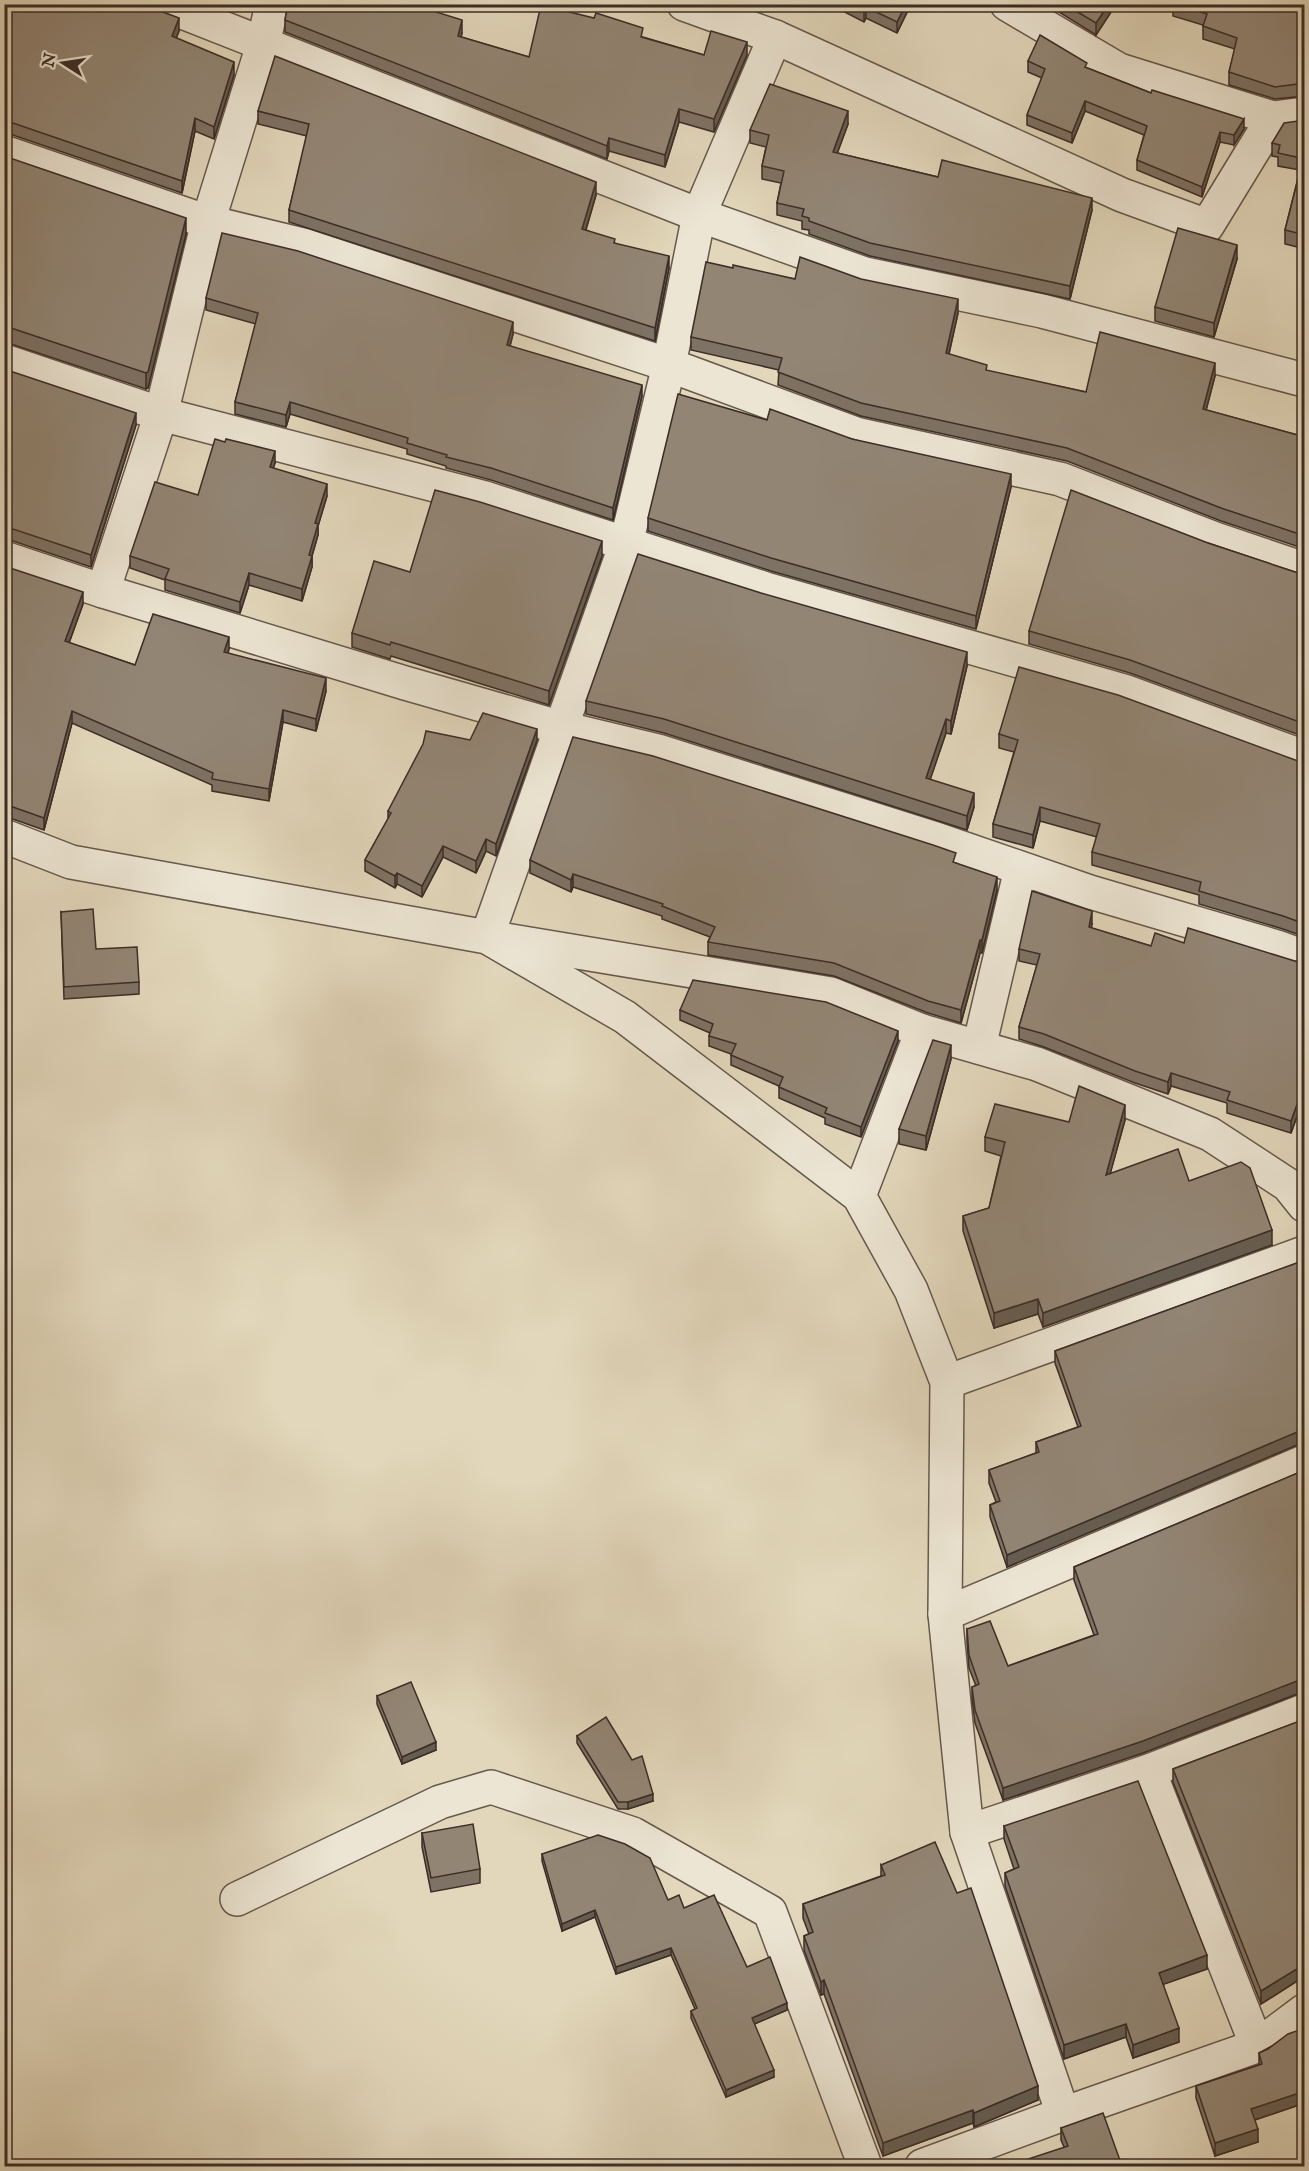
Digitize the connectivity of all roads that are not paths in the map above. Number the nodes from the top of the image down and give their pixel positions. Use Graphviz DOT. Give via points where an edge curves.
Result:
graph roads {
  1 [pos="162,4"];
  2 [pos="272,4"];
  3 [pos="684,4"];
  4 [pos="1006,4"];
  5 [pos="775,37"];
  6 [pos="263,45"];
  7 [pos="1289,116"];
  8 [pos="4,152"];
  9 [pos="699,215"];
  10 [pos="208,222"];
  11 [pos="4,361"];
  12 [pos="669,364"];
  13 [pos="1305,380"];
  14 [pos="161,414"];
  15 [pos="626,544"];
  16 [pos="4,558"];
  17 [pos="1305,569"];
  18 [pos="103,591"];
  19 [pos="562,728"];
  20 [pos="1305,757"];
  21 [pos="4,836"];
  22 [pos="1021,869"];
  23 [pos="487,937"];
  24 [pos="1305,957"];
  25 [pos="922,1031"];
  26 [pos="979,1047"];
  27 [pos="859,1196"];
  28 [pos="1305,1205"];
  29 [pos="1305,1253"];
  30 [pos="947,1382"];
  31 [pos="1305,1462"];
  32 [pos="945,1614"];
  33 [pos="1305,1711"];
  34 [pos="1149,1771"];
  35 [pos="967,1832"];
  36 [pos="237,1899"];
  37 [pos="1305,2011"];
  38 [pos="1257,2046"];
  39 [pos="1063,2114"];
  40 [pos="865,2166"];
  41 [pos="921,2166"];
  1 -- 6 [label="street"];
  2 -- 6 [label="street"];
  3 -- 5 [label="street"];
  4 -- 7 [label="street" via="1119,70"];
  5 -- 7 [label="street" via="1122,195 1207,226"];
  5 -- 9 [label="street"];
  6 -- 9 [label="street"];
  6 -- 10 [label="street"];
  8 -- 10 [label="street"];
  9 -- 12 [label="street"];
  9 -- 13 [label="street" via="865,274 1042,311"];
  10 -- 12 [label="street" via="303,245"];
  10 -- 14 [label="street"];
  11 -- 14 [label="street"];
  12 -- 15 [label="street"];
  12 -- 17 [label="street" via="856,434 1060,479"];
  14 -- 15 [label="street" via="484,498"];
  14 -- 18 [label="street"];
  15 -- 19 [label="street"];
  15 -- 20 [label="street" via="777,593 1124,692"];
  16 -- 18 [label="street"];
  18 -- 19 [label="street"];
  19 -- 22 [label="street" via="658,751"];
  19 -- 23 [label="street"];
  21 -- 23 [label="street" via="71,862"];
  22 -- 24 [label="street"];
  22 -- 26 [label="street"];
  23 -- 25 [label="street" via="831,994"];
  23 -- 27 [label="street" via="625,1017"];
  25 -- 26 [label="street"];
  25 -- 27 [label="street"];
  26 -- 28 [label="street" via="1037,1064 1210,1134 1288,1185"];
  27 -- 30 [label="street" via="911,1290"];
  29 -- 30 [label="street"];
  30 -- 32 [label="street"];
  31 -- 32 [label="street"];
  32 -- 35 [label="street"];
  33 -- 34 [label="street"];
  34 -- 35 [label="street"];
  34 -- 38 [label="street"];
  35 -- 39 [label="street"];
  36 -- 40 [label="street" via="440,1802 491,1787 633,1834 770,1912"];
  37 -- 38 [label="street"];
  38 -- 39 [label="street"];
  39 -- 41 [label="street"];
}
